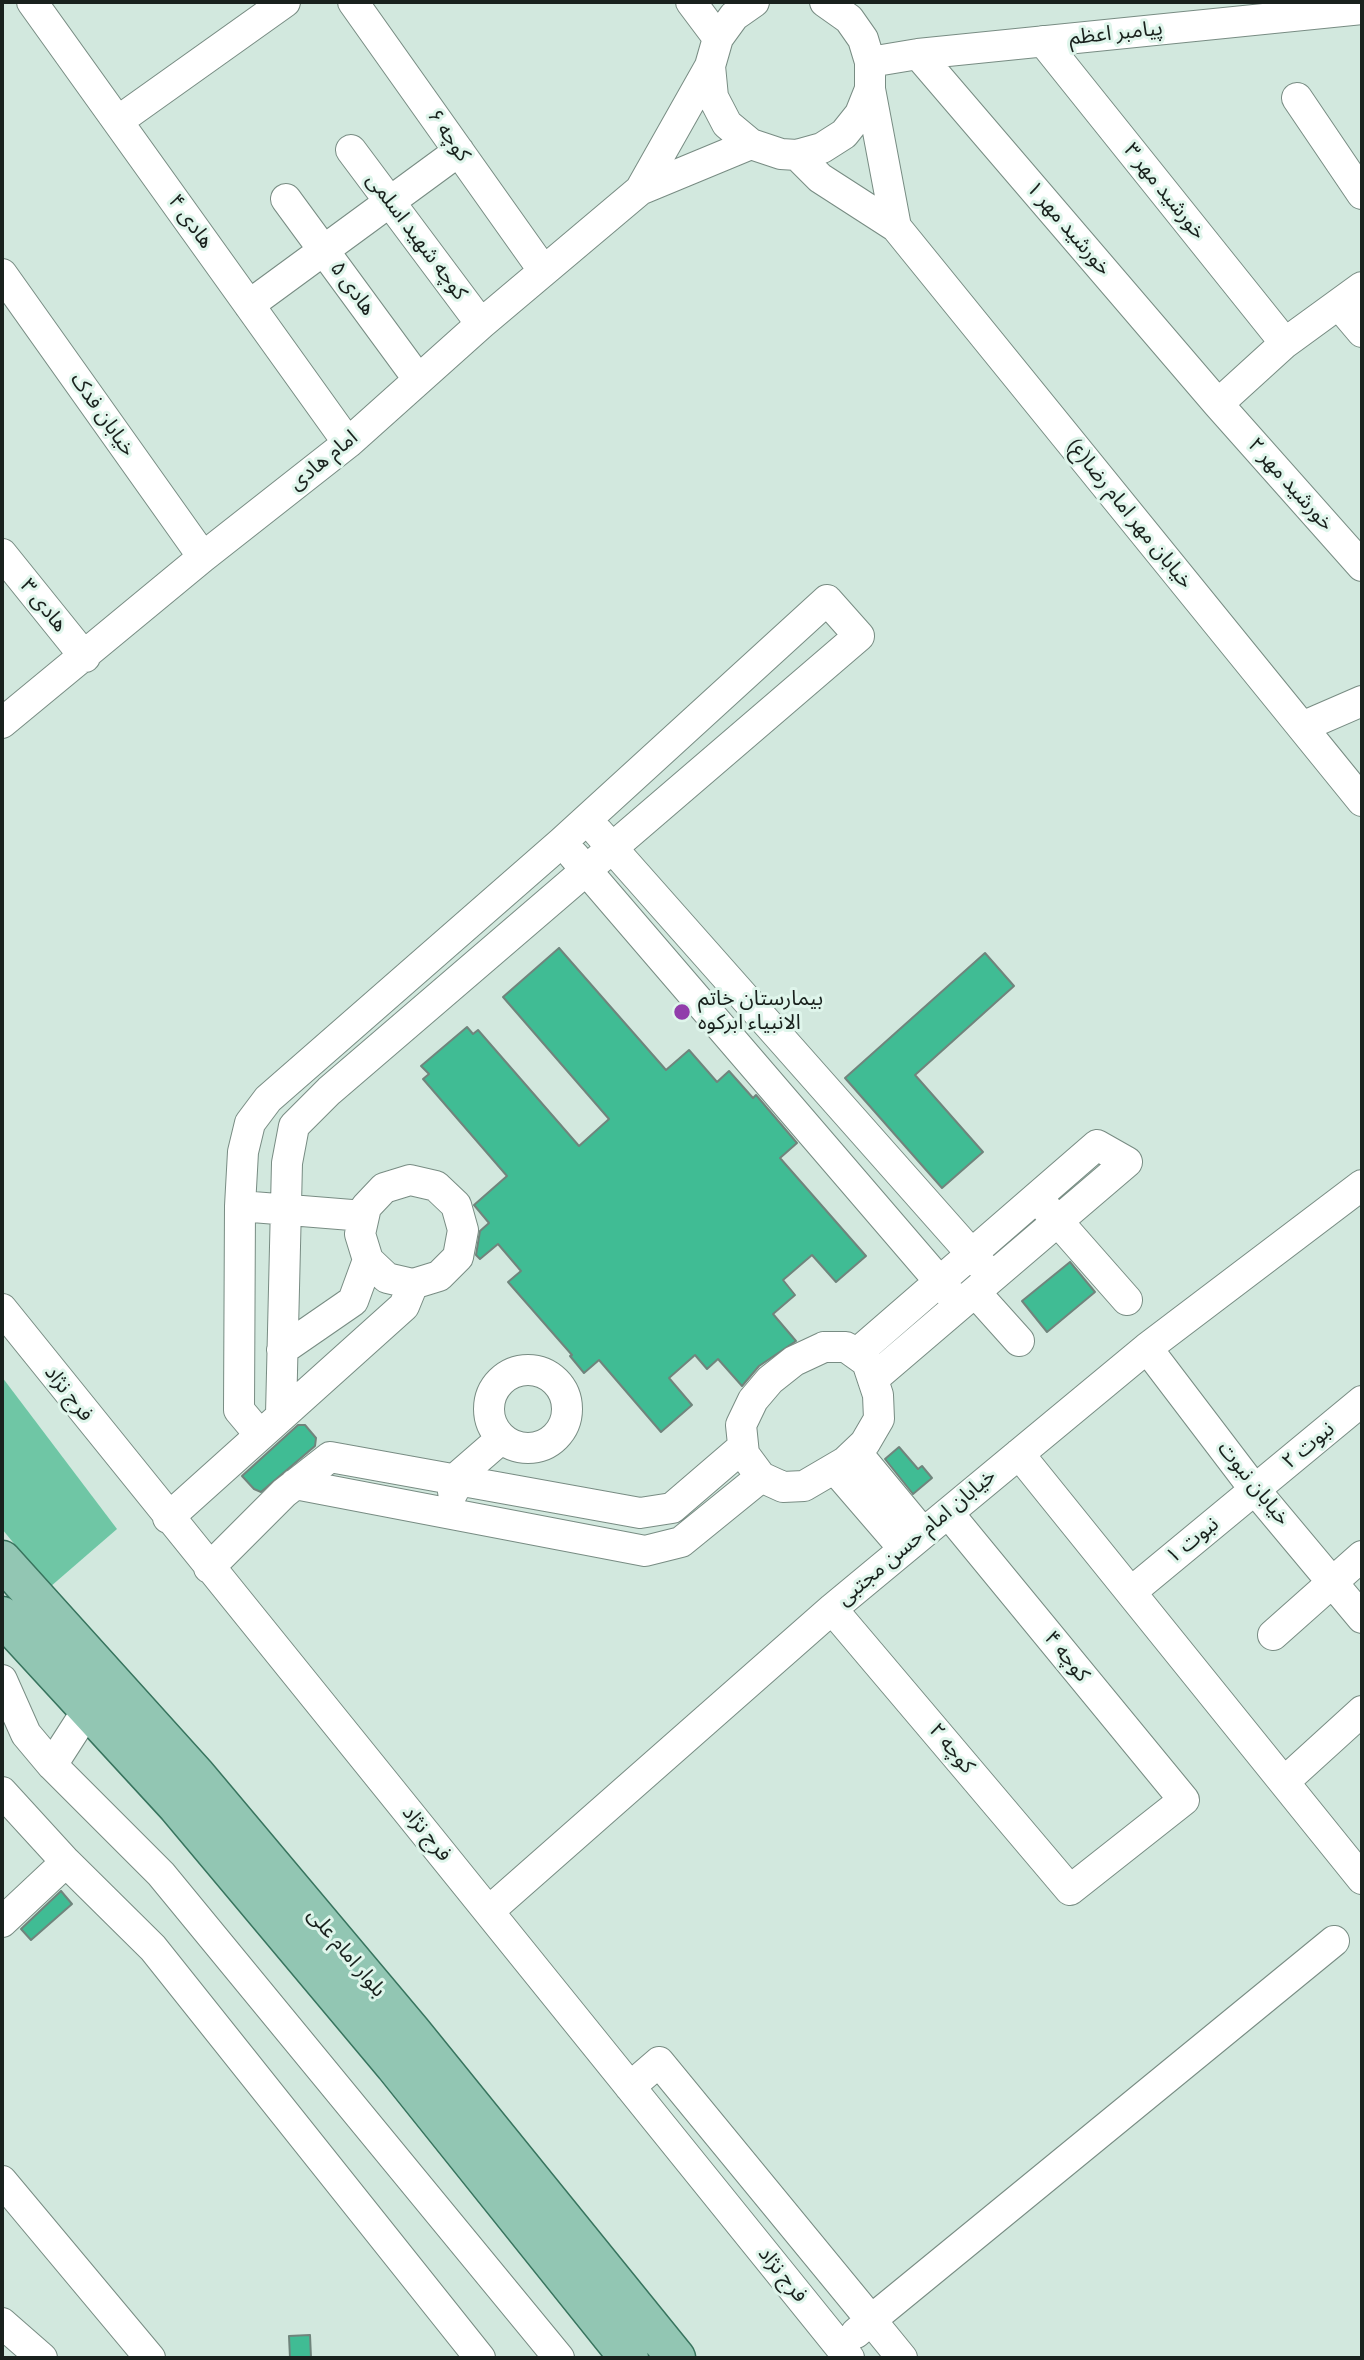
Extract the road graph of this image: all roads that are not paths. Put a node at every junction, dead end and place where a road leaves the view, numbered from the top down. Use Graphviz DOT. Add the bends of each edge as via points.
graph roads {
  1 [pos="32,2"];
  2 [pos="285,2"];
  3 [pos="353,2"];
  4 [pos="691,2"];
  5 [pos="754,2"];
  6 [pos="825,2"];
  7 [pos="1362,9"];
  8 [pos="1043,41"];
  9 [pos="714,52"];
  10 [pos="918,54"];
  11 [pos="870,76"];
  12 [pos="1297,98"];
  13 [pos="118,121"];
  14 [pos="751,144"];
  15 [pos="351,149"];
  16 [pos="459,151"];
  17 [pos="797,155"];
  18 [pos="640,190"];
  19 [pos="1362,194"];
  20 [pos="286,199"];
  21 [pos="390,201"];
  22 [pos="896,227"];
  23 [pos="323,249"];
  24 [pos="543,271"];
  25 [pos="2,274"];
  26 [pos="1351,296"];
  27 [pos="249,305"];
  28 [pos="481,324"];
  29 [pos="1362,332"];
  30 [pos="1285,343"];
  31 [pos="418,379"];
  32 [pos="1218,404"];
  33 [pos="348,443"];
  34 [pos="2,554"];
  35 [pos="203,557"];
  36 [pos="1362,566"];
  37 [pos="85,657"];
  38 [pos="1362,701"];
  39 [pos="2,723"];
  40 [pos="1302,727"];
  41 [pos="1358,784"];
  42 [pos="587,819"];
  43 [pos="562,842"];
  44 [pos="612,847"];
  45 [pos="586,870"];
  46 [pos="1362,1185"];
  47 [pos="1037,1197"];
  48 [pos="240,1206"];
  49 [pos="285,1209"];
  50 [pos="364,1216"];
  51 [pos="1058,1221"];
  52 [pos="972,1254"];
  53 [pos="368,1259"];
  54 [pos="940,1281"];
  55 [pos="413,1284"];
  56 [pos="976,1291"];
  57 [pos="1127,1300"];
  58 [pos="2,1310"];
  59 [pos="1019,1341"];
  60 [pos="1147,1348"];
  61 [pos="282,1350"];
  62 [pos="856,1354"];
  63 [pos="873,1379"];
  64 [pos="1362,1401"];
  65 [pos="281,1414"];
  66 [pos="260,1435"];
  67 [pos="502,1438"];
  68 [pos="743,1447"];
  69 [pos="1019,1454"];
  70 [pos="846,1460"];
  71 [pos="761,1477"];
  72 [pos="456,1478"];
  73 [pos="295,1484"];
  74 [pos="1255,1490"];
  75 [pos="566,1497"];
  76 [pos="448,1513"];
  77 [pos="949,1514"];
  78 [pos="168,1518"];
  79 [pos="556,1534"];
  80 [pos="914,1541"];
  81 [pos="1362,1556"];
  82 [pos="2,1560"];
  83 [pos="209,1568"];
  84 [pos="1331,1580"];
  85 [pos="1131,1592"];
  86 [pos="832,1609"];
  87 [pos="2,1616"];
  88 [pos="1362,1618"];
  89 [pos="41,1631"];
  90 [pos="1273,1635"];
  91 [pos="2,1680"];
  92 [pos="88,1709"];
  93 [pos="1362,1711"];
  94 [pos="52,1765"];
  95 [pos="1284,1782"];
  96 [pos="2,1792"];
  97 [pos="66,1862"];
  98 [pos="1362,1879"];
  99 [pos="1070,1890"];
  100 [pos="489,1911"];
  101 [pos="2,1922"];
  102 [pos="1334,1941"];
  103 [pos="630,2087"];
  104 [pos="2,2181"];
  105 [pos="770,2198"];
  106 [pos="740,2223"];
  107 [pos="871,2320"];
  108 [pos="2,2323"];
  109 [pos="845,2353"];
  110 [pos="42,2358"];
  111 [pos="150,2358"];
  112 [pos="480,2358"];
  113 [pos="559,2358"];
  114 [pos="629,2358"];
  115 [pos="676,2358"];
  116 [pos="902,2358"];
  1 -- 13 [label="street, هادی ۴"];
  2 -- 13 [label="street"];
  3 -- 16 [label="street, کوچه ۶"];
  4 -- 9 [label="street"];
  5 -- 9 [label="street" via="734,16"];
  6 -- 11 [label="street" via="849,19 863,39"];
  7 -- 8 [label="street, پیامبر اعظم"];
  8 -- 10 [label="street, پیامبر اعظم"];
  8 -- 30 [label="street, خورشید مهر ۳"];
  9 -- 14 [label="street" via="713,97 727,124"];
  9 -- 18 [label="street"];
  10 -- 11 [label="street, پیامبر اعظم"];
  10 -- 32 [label="street, خورشید مهر ۱"];
  11 -- 17 [label="street" via="860,114 844,134 822,148"];
  11 -- 22 [label="street"];
  12 -- 19 [label="street"];
  13 -- 27 [label="street, هادی ۴"];
  14 -- 17 [label="street"];
  14 -- 18 [label="street"];
  15 -- 21 [label="street, کوچه شهید اسلمی"];
  16 -- 21 [label="street"];
  16 -- 24 [label="street, کوچه ۶"];
  17 -- 22 [label="street" via="821,178"];
  18 -- 24 [label="street, امام هادی"];
  20 -- 23 [label="street, هادی ۵"];
  21 -- 23 [label="street"];
  21 -- 28 [label="street, کوچه شهید اسلمی"];
  22 -- 40 [label="street, خیابان مهر امام رضا(ع)"];
  23 -- 27 [label="street"];
  23 -- 31 [label="street, هادی ۵"];
  24 -- 28 [label="street, امام هادی"];
  25 -- 35 [label="street, خیابان فدک"];
  26 -- 29 [label="street"];
  26 -- 30 [label="street"];
  27 -- 33 [label="street, هادی ۴"];
  28 -- 31 [label="street, امام هادی"];
  30 -- 32 [label="street"];
  31 -- 33 [label="street, امام هادی"];
  32 -- 36 [label="street, خورشید مهر ۲"];
  33 -- 35 [label="street, امام هادی"];
  34 -- 37 [label="street, هادی ۳"];
  35 -- 37 [label="street, امام هادی"];
  37 -- 39 [label="street, امام هادی"];
  38 -- 40 [label="street"];
  40 -- 41 [label="street, خیابان مهر امام رضا(ع)"];
  42 -- 43 [label="street"];
  42 -- 44 [label="street"];
  42 -- 44 [label="street" via="827,600 859,636"];
  43 -- 45 [label="street"];
  43 -- 48 [label="street" via="268,1099 250,1123"];
  44 -- 45 [label="street"];
  44 -- 52 [label="street"];
  45 -- 49 [label="street" via="294,1126"];
  45 -- 54 [label="street"];
  46 -- 60 [label="street, خیابان امام حسن مجتبی"];
  47 -- 51 [label="street"];
  47 -- 51 [label="street" via="1097,1145 1126,1161"];
  47 -- 52 [label="street"];
  48 -- 49 [label="street"];
  48 -- 66 [label="street" via="239,1410"];
  49 -- 50 [label="street"];
  49 -- 61 [label="street"];
  50 -- 53 [label="street" via="360,1234"];
  50 -- 55 [label="street" via="366,1207 384,1188 410,1180 436,1186 456,1205 463,1230 457,1256 439,1276"];
  51 -- 56 [label="street"];
  51 -- 57 [label="street"];
  52 -- 54 [label="street"];
  52 -- 56 [label="street"];
  53 -- 55 [label="street" via="387,1278"];
  53 -- 61 [label="street" via="354,1301"];
  54 -- 56 [label="street"];
  54 -- 62 [label="street"];
  55 -- 65 [label="street" via="404,1306"];
  56 -- 59 [label="street"];
  56 -- 63 [label="street"];
  58 -- 78 [label="street, فرج نژاد"];
  60 -- 69 [label="street, خیابان امام حسن مجتبی"];
  60 -- 74 [label="street, خیابان نبوت"];
  61 -- 65 [label="street"];
  62 -- 63 [label="street" via="867,1362"];
  62 -- 68 [label="street" via="846,1347 824,1347 794,1361 770,1380 741,1425"];
  63 -- 70 [label="street" via="879,1419"];
  64 -- 74 [label="street, نبوت ۲"];
  65 -- 66 [label="street"];
  66 -- 78 [label="street"];
  67 -- 72 [label="street"];
  68 -- 71 [label="street"];
  68 -- 75 [label="street" via="672,1508 640,1513"];
  69 -- 77 [label="street, خیابان امام حسن مجتبی"];
  69 -- 85 [label="street"];
  70 -- 71 [label="street" via="804,1486 783,1487"];
  70 -- 80 [label="street"];
  71 -- 79 [label="street" via="681,1542 645,1551"];
  72 -- 73 [label="street" via="330,1457"];
  72 -- 75 [label="street"];
  72 -- 76 [label="street"];
  73 -- 76 [label="street"];
  73 -- 83 [label="street"];
  74 -- 84 [label="street, خیابان نبوت"];
  74 -- 85 [label="street, نبوت ۱"];
  75 -- 79 [label="street"];
  76 -- 79 [label="street"];
  77 -- 80 [label="street, خیابان امام حسن مجتبی"];
  77 -- 99 [label="street, کوچه ۴" via="1184,1800"];
  78 -- 83 [label="street, فرج نژاد"];
  80 -- 86 [label="street, خیابان امام حسن مجتبی"];
  81 -- 84 [label="street"];
  82 -- 89 [label="main road, بلوار امام علی"];
  83 -- 100 [label="street, فرج نژاد"];
  84 -- 88 [label="street, خیابان نبوت"];
  84 -- 90 [label="street"];
  85 -- 95 [label="street"];
  86 -- 99 [label="street, کوچه ۲"];
  86 -- 100 [label="street, خیابان امام حسن مجتبی"];
  87 -- 89 [label="main road, بلوار امام علی"];
  89 -- 92 [label="main road, بلوار امام علی"];
  89 -- 115 [label="main road, بلوار امام علی" via="196,1775"];
  91 -- 94 [label="street" via="26,1734"];
  92 -- 94 [label="street"];
  92 -- 114 [label="main road, بلوار امام علی" via="177,1806 386,2056"];
  93 -- 95 [label="street"];
  94 -- 113 [label="street" via="162,1874"];
  95 -- 98 [label="street"];
  96 -- 97 [label="street"];
  97 -- 101 [label="street"];
  97 -- 112 [label="street" via="153,1948"];
  100 -- 103 [label="street, فرج نژاد"];
  102 -- 107 [label="street"];
  103 -- 105 [label="street" via="659,2062"];
  103 -- 106 [label="street, فرج نژاد"];
  104 -- 111 [label="street"];
  105 -- 106 [label="street"];
  105 -- 107 [label="street"];
  106 -- 109 [label="street, فرج نژاد"];
  107 -- 109 [label="street"];
  107 -- 116 [label="street"];
  108 -- 110 [label="street"];
}
